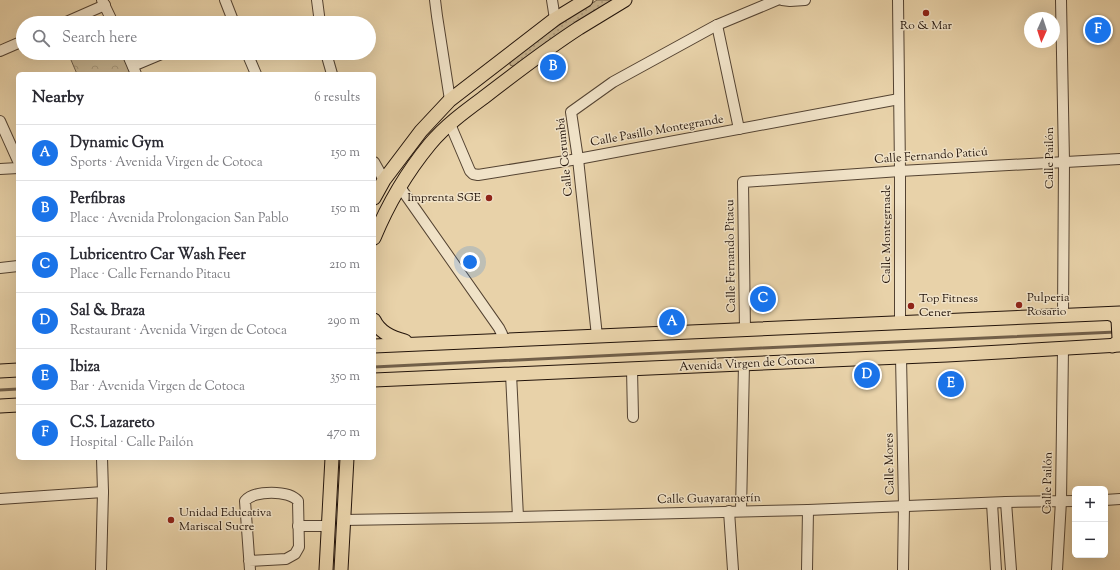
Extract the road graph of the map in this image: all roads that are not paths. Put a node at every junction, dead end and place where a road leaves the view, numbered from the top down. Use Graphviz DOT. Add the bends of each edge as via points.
graph roads {
  1 [pos="225,0"];
  2 [pos="317,0"];
  3 [pos="435,0"];
  4 [pos="552,0"];
  5 [pos="586,0"];
  6 [pos="625,0"];
  7 [pos="777,0"];
  8 [pos="782,0"];
  9 [pos="805,0"];
  10 [pos="898,0"];
  11 [pos="1061,0"];
  12 [pos="103,3"];
  13 [pos="78,16"];
  14 [pos="110,16"];
  15 [pos="231,16"];
  16 [pos="319,16"];
  17 [pos="555,19"];
  18 [pos="718,25"];
  19 [pos="16,44"];
  20 [pos="0,51"];
  21 [pos="505,58"];
  22 [pos="130,60"];
  23 [pos="152,60"];
  24 [pos="250,60"];
  25 [pos="328,60"];
  26 [pos="492,68"];
  27 [pos="135,70"];
  28 [pos="255,72"];
  29 [pos="331,72"];
  30 [pos="515,72"];
  31 [pos="502,82"];
  32 [pos="899,99"];
  33 [pos="450,100"];
  34 [pos="0,120"];
  35 [pos="450,124"];
  36 [pos="739,129"];
  37 [pos="16,156"];
  38 [pos="578,159"];
  39 [pos="1120,159"];
  40 [pos="1064,161"];
  41 [pos="376,166"];
  42 [pos="16,168"];
  43 [pos="0,170"];
  44 [pos="900,171"];
  45 [pos="384,180"];
  46 [pos="743,182"];
  47 [pos="400,187"];
  48 [pos="376,194"];
  49 [pos="376,233"];
  50 [pos="16,266"];
  51 [pos="0,268"];
  52 [pos="1064,316"];
  53 [pos="1116,316"];
  54 [pos="376,323"];
  55 [pos="900,323"];
  56 [pos="745,330"];
  57 [pos="597,336"];
  58 [pos="502,340"];
  59 [pos="1117,343"];
  60 [pos="421,344"];
  61 [pos="376,346"];
  62 [pos="1063,348"];
  63 [pos="901,357"];
  64 [pos="744,364"];
  65 [pos="632,369"];
  66 [pos="16,370"];
  67 [pos="0,371"];
  68 [pos="511,374"];
  69 [pos="376,380"];
  70 [pos="16,405"];
  71 [pos="0,406"];
  72 [pos="633,417"];
  73 [pos="102,460"];
  74 [pos="332,460"];
  75 [pos="338,460"];
  76 [pos="347,460"];
  77 [pos="103,492"];
  78 [pos="0,499"];
  79 [pos="1120,499"];
  80 [pos="1108,500"];
  81 [pos="1061,501"];
  82 [pos="1072,501"];
  83 [pos="1006,502"];
  84 [pos="992,503"];
  85 [pos="904,506"];
  86 [pos="808,510"];
  87 [pos="729,511"];
  88 [pos="741,511"];
  89 [pos="518,517"];
  90 [pos="343,520"];
  91 [pos="298,526"];
  92 [pos="328,526"];
  93 [pos="249,565"];
  94 [pos="101,570"];
  95 [pos="326,570"];
  96 [pos="341,570"];
  97 [pos="733,570"];
  98 [pos="807,570"];
  99 [pos="904,570"];
  100 [pos="996,570"];
  101 [pos="1011,570"];
  102 [pos="1057,570"];
  1 -- 15 [label="street"];
  2 -- 16 [label="street"];
  3 -- 33 [label="street"];
  4 -- 17 [label="street"];
  5 -- 17 [label="main road"];
  6 -- 30 [label="main road"];
  7 -- 18 [label="street, Calle Corumbá"];
  8 -- 9 [label="street"];
  10 -- 32 [label="street, Calle Montegrnade"];
  11 -- 40 [label="street, Calle Pailón"];
  12 -- 13 [label="street"];
  12 -- 14 [label="street"];
  17 -- 21 [label="main road"];
  18 -- 36 [label="street"];
  18 -- 38 [label="street, Calle Corumbá" via="612,82 571,112"];
  19 -- 20 [label="street"];
  21 -- 26 [label="main road"];
  21 -- 30 [label="main road" via="507,67"];
  22 -- 27 [label="street"];
  23 -- 27 [label="street"];
  24 -- 28 [label="street"];
  25 -- 29 [label="street"];
  26 -- 31 [label="main road" via="500,73"];
  26 -- 33 [label="main road"];
  30 -- 31 [label="main road"];
  31 -- 35 [label="main road"];
  32 -- 36 [label="street, Calle Pasillo Montegrande"];
  32 -- 44 [label="street, Calle Montegrnade"];
  33 -- 45 [label="main road" via="421,131"];
  34 -- 37 [label="street"];
  35 -- 38 [label="street, Calle Pasillo Montegrande" via="472,174"];
  35 -- 47 [label="main road" via="416,161"];
  36 -- 38 [label="street, Calle Pasillo Montegrande"];
  38 -- 57 [label="street, Calle Corumbá"];
  39 -- 40 [label="street, Calle Fernando Paticú"];
  40 -- 44 [label="street, Calle Fernando Paticú"];
  40 -- 52 [label="street, Calle Pailón"];
  41 -- 45 [label="street"];
  42 -- 43 [label="street"];
  44 -- 46 [label="street, Calle Fernando Paticú"];
  44 -- 55 [label="street, Calle Montegrnade"];
  45 -- 48 [label="main road"];
  46 -- 56 [label="street, Calle Fernando Pitacu"];
  47 -- 49 [label="main road"];
  47 -- 58 [label="street" via="499,328"];
  50 -- 51 [label="street"];
  52 -- 53 [label="main road"];
  52 -- 55 [label="main road"];
  53 -- 59 [label="main road"];
  54 -- 60 [label="main road" via="383,332 394,338"];
  55 -- 56 [label="main road"];
  56 -- 57 [label="main road"];
  57 -- 58 [label="main road"];
  58 -- 60 [label="main road"];
  59 -- 62 [label="main road, Avenida Virgen de Cotoca"];
  60 -- 61 [label="main road"];
  62 -- 63 [label="main road, Avenida Virgen de Cotoca"];
  62 -- 81 [label="street, Calle Pailón"];
  63 -- 64 [label="main road, Avenida Virgen de Cotoca"];
  63 -- 85 [label="street, Calle Mores"];
  64 -- 65 [label="main road, Avenida Virgen de Cotoca"];
  64 -- 88 [label="street"];
  65 -- 68 [label="main road, Avenida Virgen de Cotoca"];
  65 -- 72 [label="street"];
  66 -- 67 [label="main road"];
  68 -- 69 [label="main road, Avenida Virgen de Cotoca"];
  68 -- 89 [label="street"];
  70 -- 71 [label="main road"];
  73 -- 77 [label="street"];
  74 -- 92 [label="main road"];
  75 -- 90 [label="main road" via="336,515 338,519"];
  76 -- 90 [label="main road"];
  77 -- 78 [label="street"];
  77 -- 94 [label="street"];
  79 -- 80 [label="street"];
  81 -- 82 [label="street, Calle Guayaramerín"];
  81 -- 83 [label="street, Calle Guayaramerín"];
  81 -- 102 [label="street, Calle Pailón"];
  83 -- 84 [label="street, Calle Guayaramerín"];
  83 -- 101 [label="street"];
  84 -- 85 [label="street, Calle Guayaramerín"];
  84 -- 100 [label="street"];
  85 -- 86 [label="street, Calle Guayaramerín"];
  85 -- 99 [label="street, Calle Mores"];
  86 -- 88 [label="street, Calle Guayaramerín"];
  86 -- 98 [label="street"];
  87 -- 88 [label="street, Calle Guayaramerín"];
  87 -- 89 [label="street, Calle Guayaramerín"];
  87 -- 97 [label="street"];
  89 -- 90 [label="street, Calle Guayaramerín"];
  90 -- 96 [label="main road"];
  91 -- 92 [label="street"];
  91 -- 93 [label="street" via="299,548 295,554 286,559"];
  91 -- 93 [label="street" via="298,501 295,498 269,492 249,497 245,501"];
  92 -- 95 [label="main road"];
}
